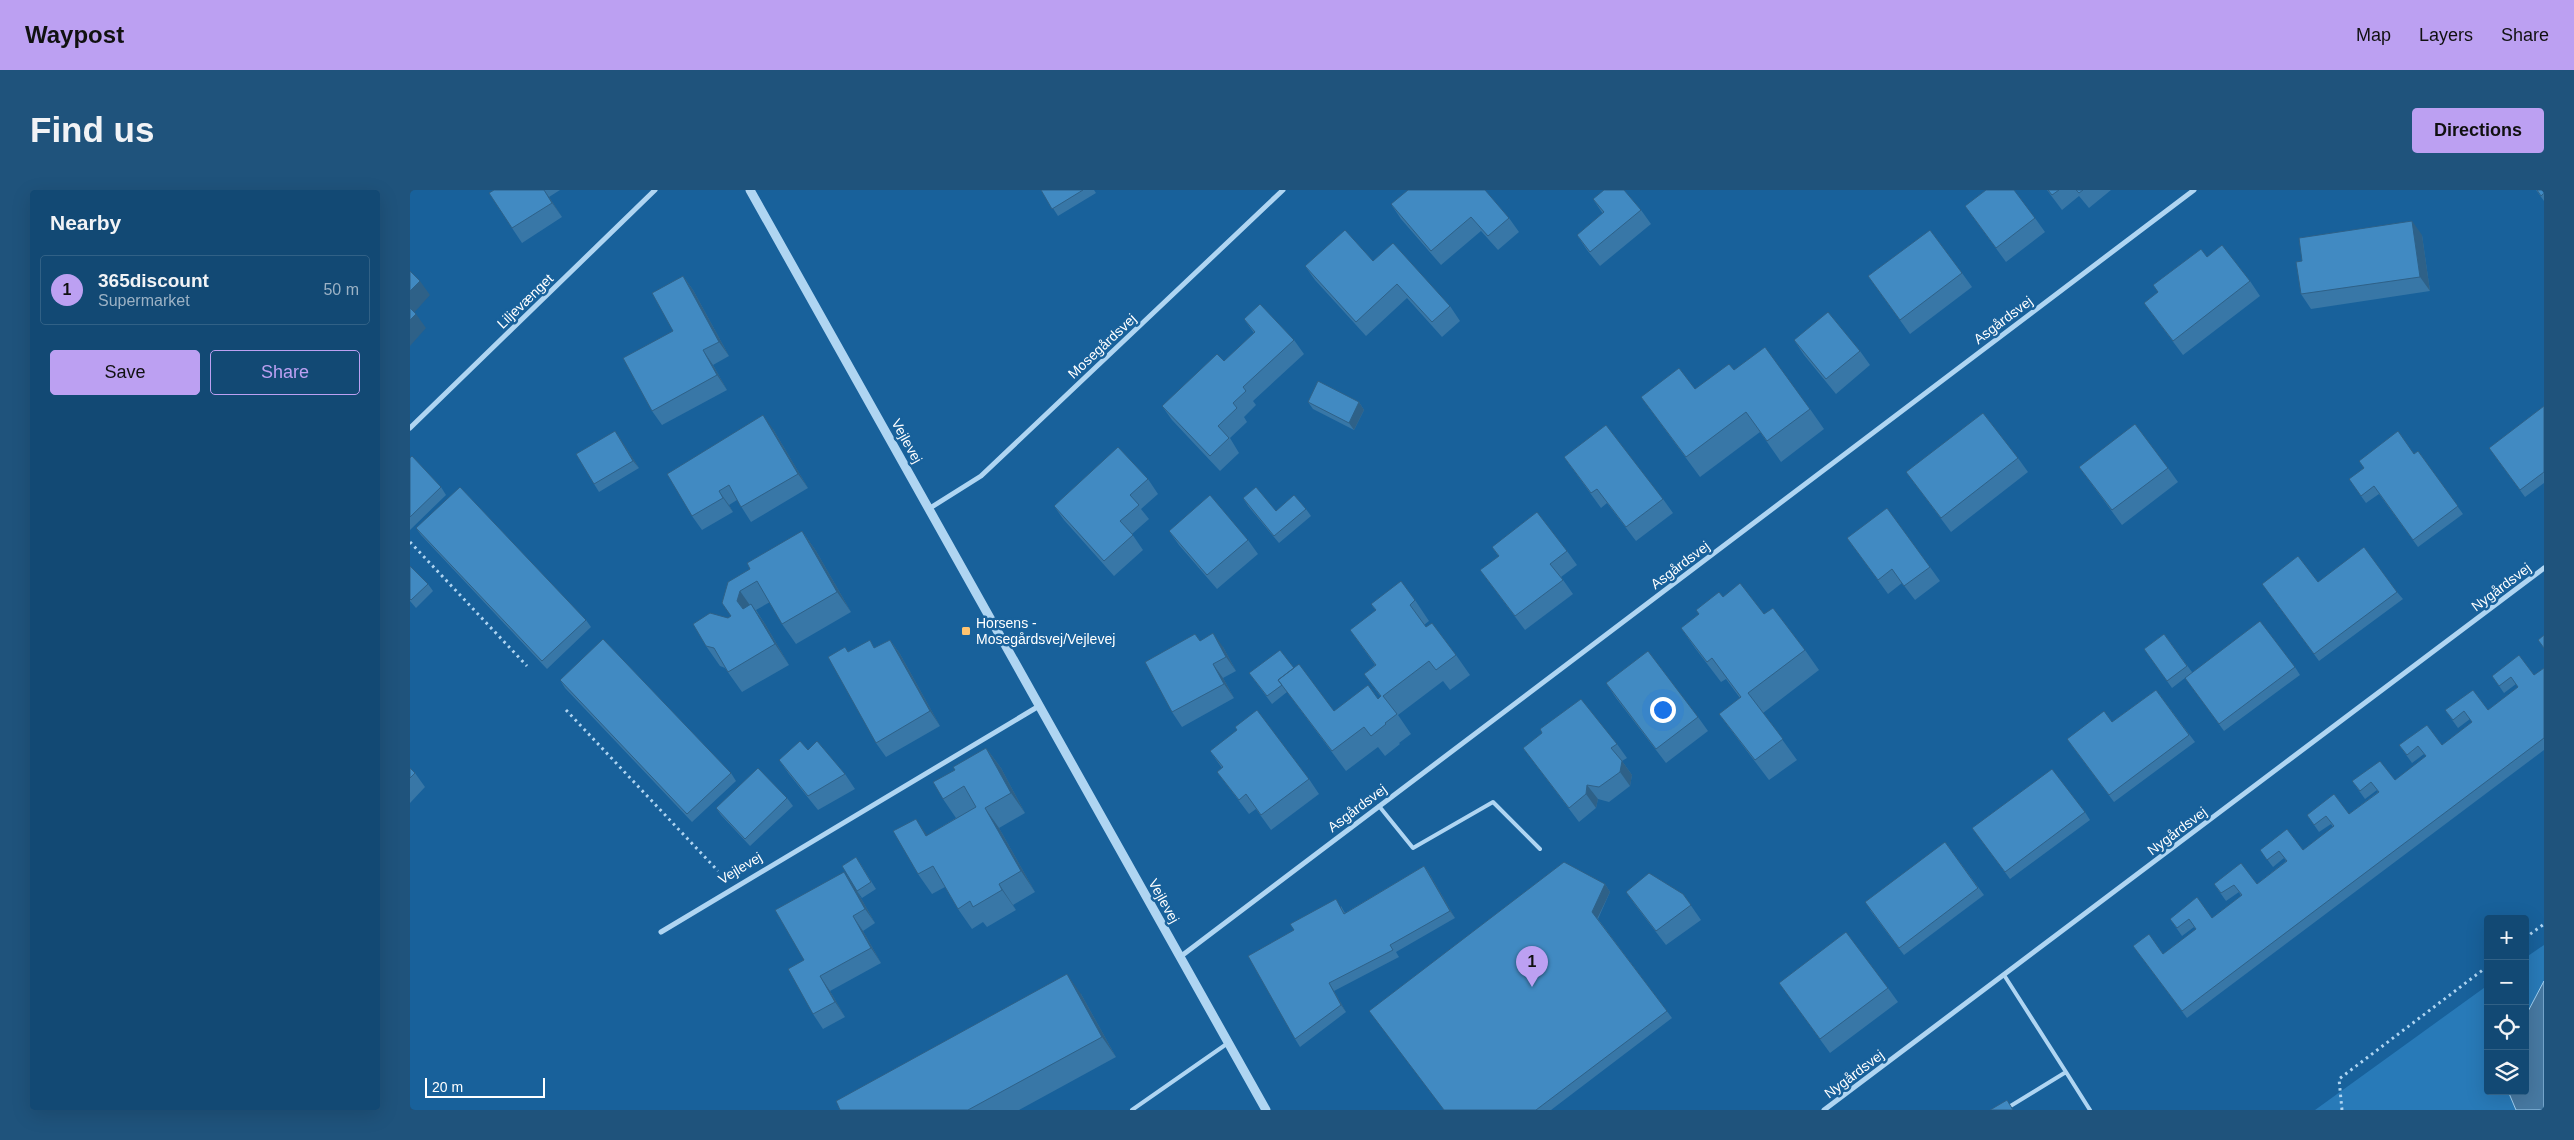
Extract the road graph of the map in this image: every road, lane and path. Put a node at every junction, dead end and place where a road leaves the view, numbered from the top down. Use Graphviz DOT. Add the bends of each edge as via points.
graph roads {
  1 [pos="655,190"];
  2 [pos="750,190"];
  3 [pos="1283,190"];
  4 [pos="2194,190"];
  5 [pos="410,428"];
  6 [pos="930,508"];
  7 [pos="410,542"];
  8 [pos="2544,568"];
  9 [pos="527,666"];
  10 [pos="1040,705"];
  11 [pos="566,710"];
  12 [pos="1379,806"];
  13 [pos="1540,849"];
  14 [pos="734,888"];
  15 [pos="2544,924"];
  16 [pos="661,932"];
  17 [pos="2529,935"];
  18 [pos="1180,957"];
  19 [pos="2484,969"];
  20 [pos="2004,975"];
  21 [pos="1228,1043"];
  22 [pos="2066,1072"];
  23 [pos="1132,1110"];
  24 [pos="1266,1110"];
  25 [pos="1824,1110"];
  26 [pos="2004,1110"];
  27 [pos="2090,1110"];
  28 [pos="2342,1110"];
  1 -- 5 [label="street, Liljevænget"];
  2 -- 6 [label="street, Vejlevej"];
  3 -- 6 [label="street, Mosegårdsvej" via="981,476"];
  4 -- 12 [label="street, Asgårdsvej"];
  6 -- 10 [label="street, Vejlevej"];
  7 -- 9 [label="path"];
  8 -- 20 [label="street, Nygårdsvej"];
  10 -- 14 [label="street, Vejlevej"];
  10 -- 18 [label="street, Vejlevej"];
  11 -- 14 [label="path"];
  12 -- 13 [label="lane" via="1413,848 1493,802"];
  12 -- 18 [label="street, Asgårdsvej"];
  14 -- 16 [label="street, Vejlevej"];
  15 -- 17 [label="path"];
  18 -- 21 [label="street, Vejlevej"];
  19 -- 28 [label="path" via="2338,1079"];
  20 -- 22 [label="lane"];
  20 -- 25 [label="street, Nygårdsvej"];
  21 -- 23 [label="lane"];
  21 -- 24 [label="street, Vejlevej"];
  22 -- 26 [label="lane"];
  22 -- 27 [label="lane"];
}
